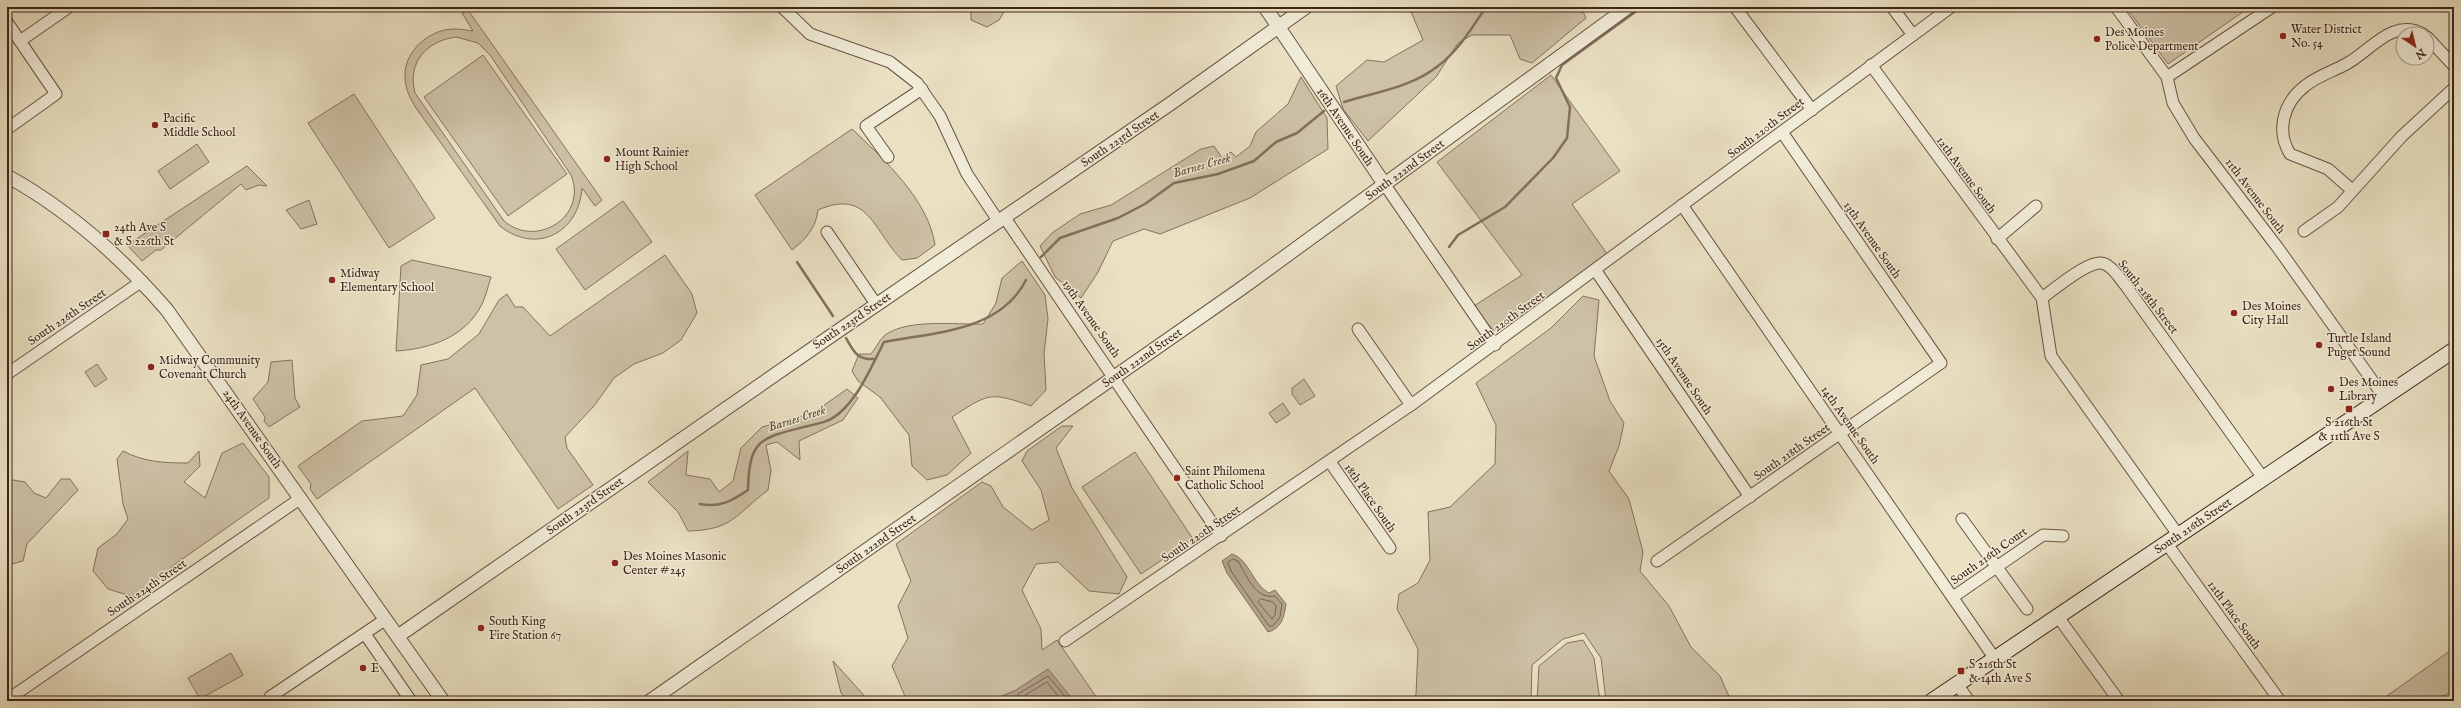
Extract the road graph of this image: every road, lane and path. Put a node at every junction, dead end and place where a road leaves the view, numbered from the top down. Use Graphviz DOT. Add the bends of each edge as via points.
graph roads {
  1 [pos="69,7"];
  2 [pos="782,7"];
  3 [pos="1265,7"];
  4 [pos="1306,7"];
  5 [pos="1628,7"];
  6 [pos="1735,7"];
  7 [pos="1892,7"];
  8 [pos="1951,7"];
  9 [pos="2116,7"];
  10 [pos="2272,7"];
  11 [pos="7,22"];
  12 [pos="1278,28"];
  13 [pos="2395,31"];
  14 [pos="1913,35"];
  15 [pos="20,41"];
  16 [pos="2435,46"];
  17 [pos="1871,65"];
  18 [pos="2454,66"];
  19 [pos="2167,76"];
  20 [pos="2454,88"];
  21 [pos="922,89"];
  22 [pos="1812,110"];
  23 [pos="7,129"];
  24 [pos="1782,132"];
  25 [pos="888,158"];
  26 [pos="7,176"];
  27 [pos="1385,185"];
  28 [pos="2352,190"];
  29 [pos="1682,205"];
  30 [pos="2036,206"];
  31 [pos="1002,220"];
  32 [pos="2304,231"];
  33 [pos="827,232"];
  34 [pos="1997,239"];
  35 [pos="1596,271"];
  36 [pos="142,281"];
  37 [pos="2042,298"];
  38 [pos="876,304"];
  39 [pos="1358,329"];
  40 [pos="1495,345"];
  41 [pos="2454,350"];
  42 [pos="1941,363"];
  43 [pos="7,374"];
  44 [pos="1115,377"];
  45 [pos="2384,396"];
  46 [pos="1411,405"];
  47 [pos="1841,434"];
  48 [pos="1330,462"];
  49 [pos="2263,478"];
  50 [pos="1750,497"];
  51 [pos="301,498"];
  52 [pos="1962,518"];
  53 [pos="1221,536"];
  54 [pos="2063,536"];
  55 [pos="2173,540"];
  56 [pos="1390,548"];
  57 [pos="1657,562"];
  58 [pos="1997,566"];
  59 [pos="1953,597"];
  60 [pos="2027,609"];
  61 [pos="2058,617"];
  62 [pos="386,619"];
  63 [pos="365,634"];
  64 [pos="398,636"];
  65 [pos="1065,641"];
  66 [pos="1995,659"];
  67 [pos="1957,684"];
  68 [pos="7,700"];
  69 [pos="273,701"];
  70 [pos="411,701"];
  71 [pos="443,701"];
  72 [pos="650,701"];
  73 [pos="1932,701"];
  74 [pos="1969,701"];
  75 [pos="2119,701"];
  76 [pos="2280,701"];
  1 -- 15 [label="street"];
  2 -- 21 [label="street, 19th Avenue South" via="810,34 890,62"];
  3 -- 12 [label="street, 16th Avenue South"];
  4 -- 12 [label="street, South 223rd Street"];
  5 -- 27 [label="street, South 222nd Street"];
  6 -- 22 [label="street"];
  7 -- 14 [label="street"];
  8 -- 14 [label="street, South 220th Street"];
  9 -- 19 [label="street, 11th Avenue South"];
  10 -- 19 [label="street"];
  11 -- 15 [label="street"];
  12 -- 27 [label="street, 16th Avenue South"];
  12 -- 31 [label="street, South 223rd Street"];
  13 -- 28 [label="street" via="2349,62 2305,86 2285,112 2282,132 2290,154 2328,169"];
  14 -- 17 [label="street, South 220th Street"];
  15 -- 23 [label="street" via="56,94"];
  16 -- 18 [label="street"];
  17 -- 22 [label="street, South 220th Street"];
  17 -- 34 [label="street, 12th Avenue South"];
  19 -- 45 [label="street, 11th Avenue South" via="2173,103 2194,138 2278,248"];
  20 -- 28 [label="street" via="2402,136"];
  21 -- 25 [label="street" via="866,126"];
  21 -- 31 [label="street, 19th Avenue South" via="940,116 966,174"];
  22 -- 24 [label="street, South 220th Street"];
  24 -- 29 [label="street, South 220th Street"];
  24 -- 42 [label="street, 13th Avenue South"];
  26 -- 36 [label="street, 24th Avenue South" via="73,219"];
  27 -- 40 [label="street, 16th Avenue South"];
  27 -- 44 [label="street, South 222nd Street"];
  28 -- 32 [label="street" via="2338,207"];
  29 -- 35 [label="street, South 220th Street"];
  29 -- 47 [label="street, 14th Avenue South"];
  30 -- 34 [label="street"];
  31 -- 38 [label="street, South 223rd Street"];
  31 -- 44 [label="street, 19th Avenue South"];
  33 -- 38 [label="street"];
  34 -- 37 [label="street, 12th Avenue South"];
  35 -- 40 [label="street, South 220th Street"];
  35 -- 50 [label="street, 15th Avenue South"];
  36 -- 43 [label="street, South 226th Street"];
  36 -- 51 [label="street, 24th Avenue South" via="187,336"];
  37 -- 49 [label="street, South 218th Street" via="2090,264 2104,263 2111,268"];
  37 -- 55 [label="street" via="2051,356"];
  38 -- 64 [label="street, South 223rd Street"];
  39 -- 46 [label="street"];
  40 -- 46 [label="street, South 220th Street"];
  41 -- 45 [label="main road, South 216th Street"];
  42 -- 47 [label="street, South 218th Street"];
  44 -- 53 [label="street, 19th Avenue South"];
  44 -- 72 [label="street, South 222nd Street"];
  45 -- 49 [label="main road, South 216th Street"];
  46 -- 48 [label="street, South 220th Street"];
  47 -- 50 [label="street, South 218th Street"];
  47 -- 59 [label="street, 14th Avenue South"];
  48 -- 53 [label="street, South 220th Street"];
  48 -- 56 [label="street, 18th Place South"];
  49 -- 55 [label="main road, South 216th Street"];
  50 -- 57 [label="street, South 218th Street"];
  51 -- 62 [label="street, 24th Avenue South"];
  51 -- 68 [label="street, South 224th Street"];
  52 -- 58 [label="street"];
  53 -- 65 [label="street, South 220th Street"];
  54 -- 58 [label="street, South 216th Court" via="2043,535"];
  55 -- 61 [label="main road, South 216th Street"];
  55 -- 76 [label="street, 12th Place South"];
  58 -- 59 [label="street, South 216th Court"];
  58 -- 60 [label="street"];
  59 -- 66 [label="street, 14th Avenue South"];
  61 -- 66 [label="main road, South 216th Street"];
  61 -- 75 [label="street"];
  62 -- 63 [label="street"];
  62 -- 64 [label="street, 24th Avenue South"];
  63 -- 69 [label="street" via="358,636 270,697"];
  63 -- 70 [label="street"];
  64 -- 71 [label="street, 24th Avenue South"];
  66 -- 67 [label="main road, South 216th Street"];
  67 -- 73 [label="main road, South 216th Street"];
  67 -- 74 [label="street"];
}
